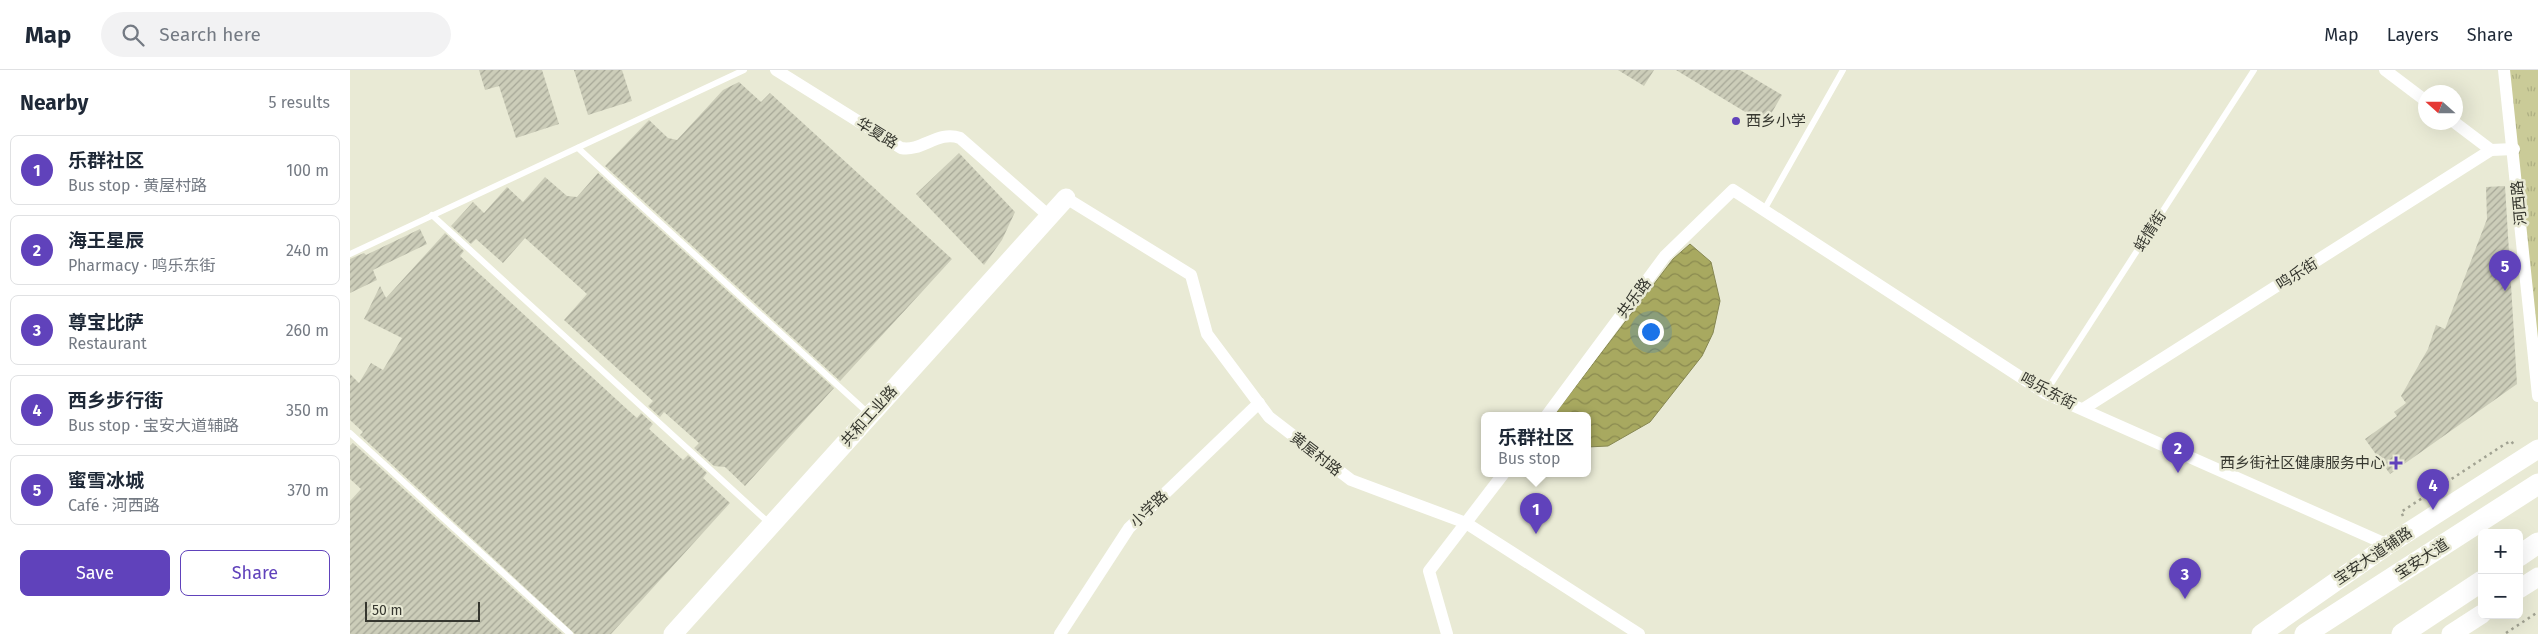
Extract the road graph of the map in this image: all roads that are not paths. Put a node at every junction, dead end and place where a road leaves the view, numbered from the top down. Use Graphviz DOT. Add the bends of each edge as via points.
graph roads {
  1 [pos="744,70"];
  2 [pos="776,70"];
  3 [pos="1843,70"];
  4 [pos="2254,70"];
  5 [pos="2385,70"];
  6 [pos="2504,70"];
  7 [pos="2418,95"];
  8 [pos="2463,129"];
  9 [pos="578,148"];
  10 [pos="2514,149"];
  11 [pos="2490,150"];
  12 [pos="1733,190"];
  13 [pos="1066,198"];
  14 [pos="1764,210"];
  15 [pos="432,215"];
  16 [pos="1049,216"];
  17 [pos="350,254"];
  18 [pos="2045,393"];
  19 [pos="2538,396"];
  20 [pos="1259,403"];
  21 [pos="2083,410"];
  22 [pos="1548,412"];
  23 [pos="870,415"];
  24 [pos="350,433"];
  25 [pos="2538,449"];
  26 [pos="1501,477"];
  27 [pos="2538,484"];
  28 [pos="1466,523"];
  29 [pos="771,525"];
  30 [pos="2538,543"];
  31 [pos="2388,545"];
  32 [pos="2523,553"];
  33 [pos="2538,577"];
  34 [pos="2478,584"];
  35 [pos="2523,586"];
  36 [pos="2478,617"];
  37 [pos="570,634"];
  38 [pos="673,634"];
  39 [pos="1060,634"];
  40 [pos="1447,634"];
  41 [pos="1640,634"];
  42 [pos="2262,634"];
  43 [pos="2305,634"];
  44 [pos="2402,634"];
  45 [pos="2451,634"];
  1 -- 9 [label="lane"];
  2 -- 16 [label="street, 华夏路" via="901,148 908,149 942,136 960,138"];
  3 -- 14 [label="lane"];
  4 -- 18 [label="lane, 蚝情街"];
  5 -- 7 [label="street"];
  6 -- 10 [label="street, 河西路"];
  8 -- 11 [label="street"];
  9 -- 15 [label="lane"];
  9 -- 23 [label="lane"];
  10 -- 11 [label="street"];
  10 -- 19 [label="street, 河西路"];
  11 -- 21 [label="street, 鸣乐街"];
  12 -- 14 [label="street, 鸣乐东街"];
  12 -- 22 [label="street, 共乐路" via="1665,256"];
  13 -- 16 [label="street, 共和工业路"];
  13 -- 20 [label="street, 黄屋村路" via="1192,275 1207,334"];
  14 -- 18 [label="street, 鸣乐东街"];
  15 -- 17 [label="lane"];
  15 -- 29 [label="lane"];
  16 -- 23 [label="street, 共和工业路"];
  18 -- 21 [label="street, 鸣乐东街"];
  20 -- 28 [label="street, 黄屋村路" via="1270,417 1351,480"];
  20 -- 39 [label="street, 小学路" via="1129,528"];
  21 -- 31 [label="street, 鸣乐东街"];
  23 -- 29 [label="street, 共和工业路"];
  24 -- 37 [label="lane"];
  25 -- 31 [label="street, 宝安大道辅路"];
  26 -- 28 [label="street"];
  27 -- 43 [label="main road, 宝安大道"];
  28 -- 40 [label="street" via="1429,571"];
  28 -- 41 [label="street, 黄屋村路"];
  29 -- 38 [label="street, 共和工业路"];
  30 -- 32 [label="main road"];
  31 -- 42 [label="street, 宝安大道辅路"];
  33 -- 35 [label="street"];
  34 -- 44 [label="main road"];
  36 -- 45 [label="street"];
}
